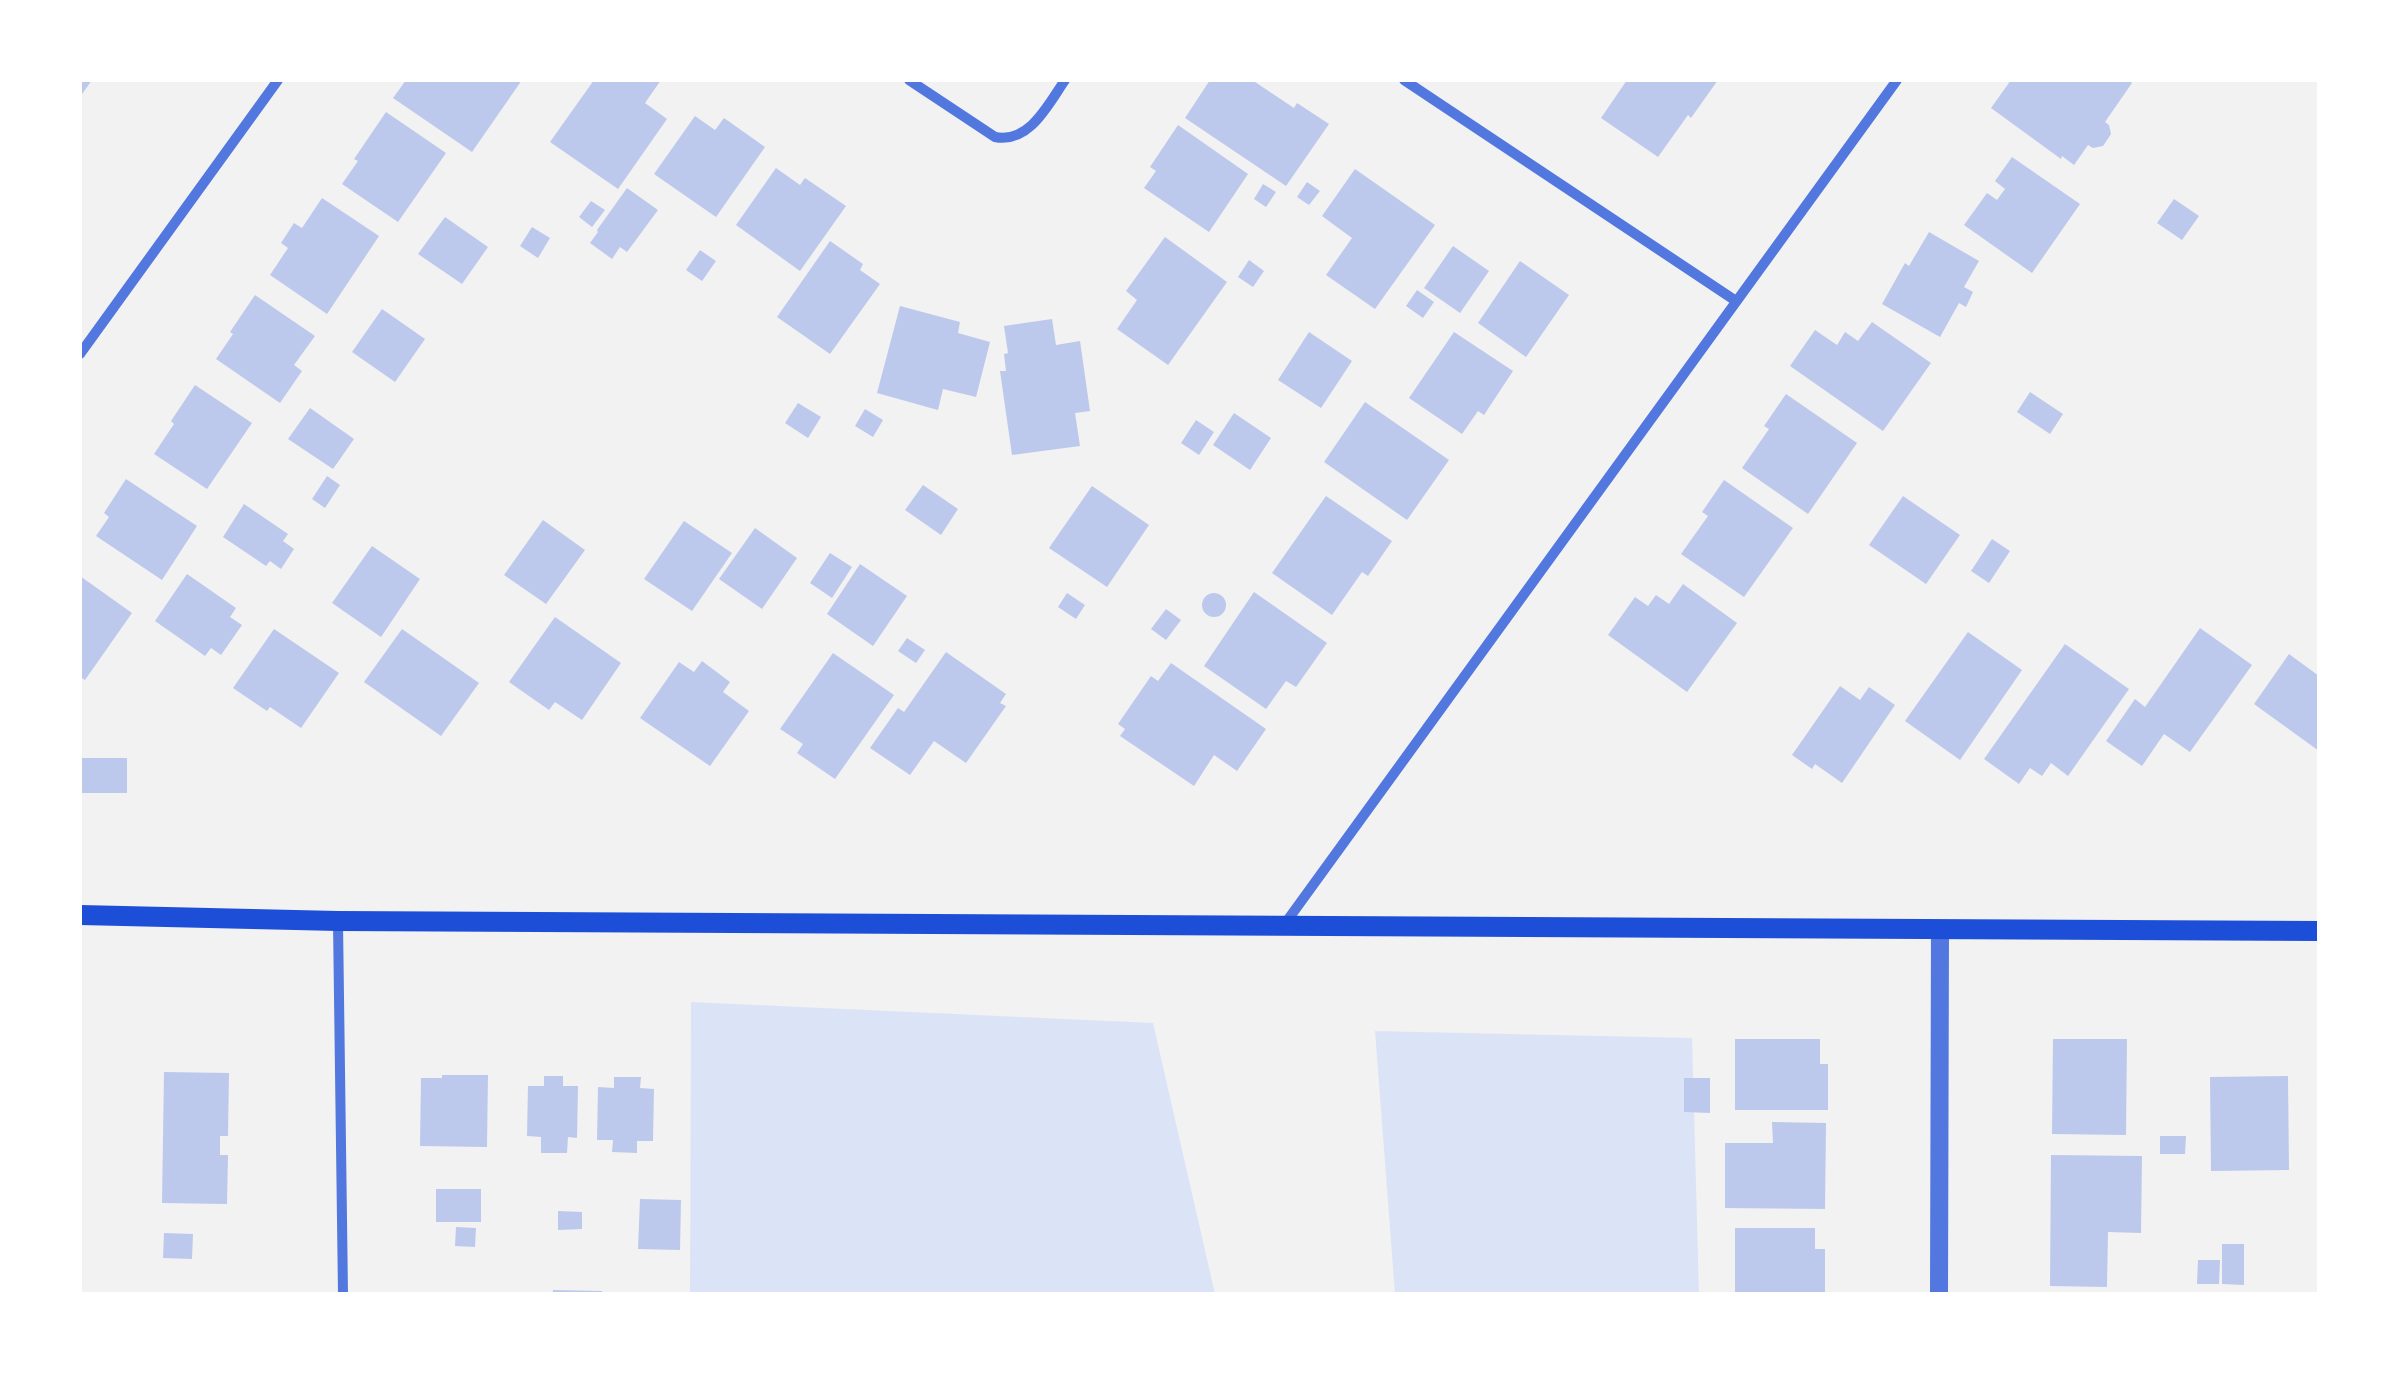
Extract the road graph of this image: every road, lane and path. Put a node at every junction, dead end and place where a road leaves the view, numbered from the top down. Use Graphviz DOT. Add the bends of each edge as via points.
graph roads {
  1 [pos="278,80"];
  2 [pos="908,80"];
  3 [pos="1064,80"];
  4 [pos="1404,80"];
  5 [pos="1896,80"];
  6 [pos="1736,301"];
  7 [pos="80,354"];
  8 [pos="80,915"];
  9 [pos="338,920"];
  10 [pos="1284,925"];
  11 [pos="1940,928"];
  12 [pos="2319,931"];
  13 [pos="342,1294"];
  14 [pos="1939,1294"];
  1 -- 7 [label="street"];
  2 -- 3 [label="street" via="1008,140 1025,132"];
  4 -- 6 [label="street"];
  5 -- 6 [label="street"];
  6 -- 10 [label="street"];
  8 -- 9 [label="main road"];
  9 -- 10 [label="main road"];
  9 -- 13 [label="street"];
  10 -- 11 [label="main road"];
  11 -- 12 [label="main road"];
  11 -- 14 [label="street"];
}
